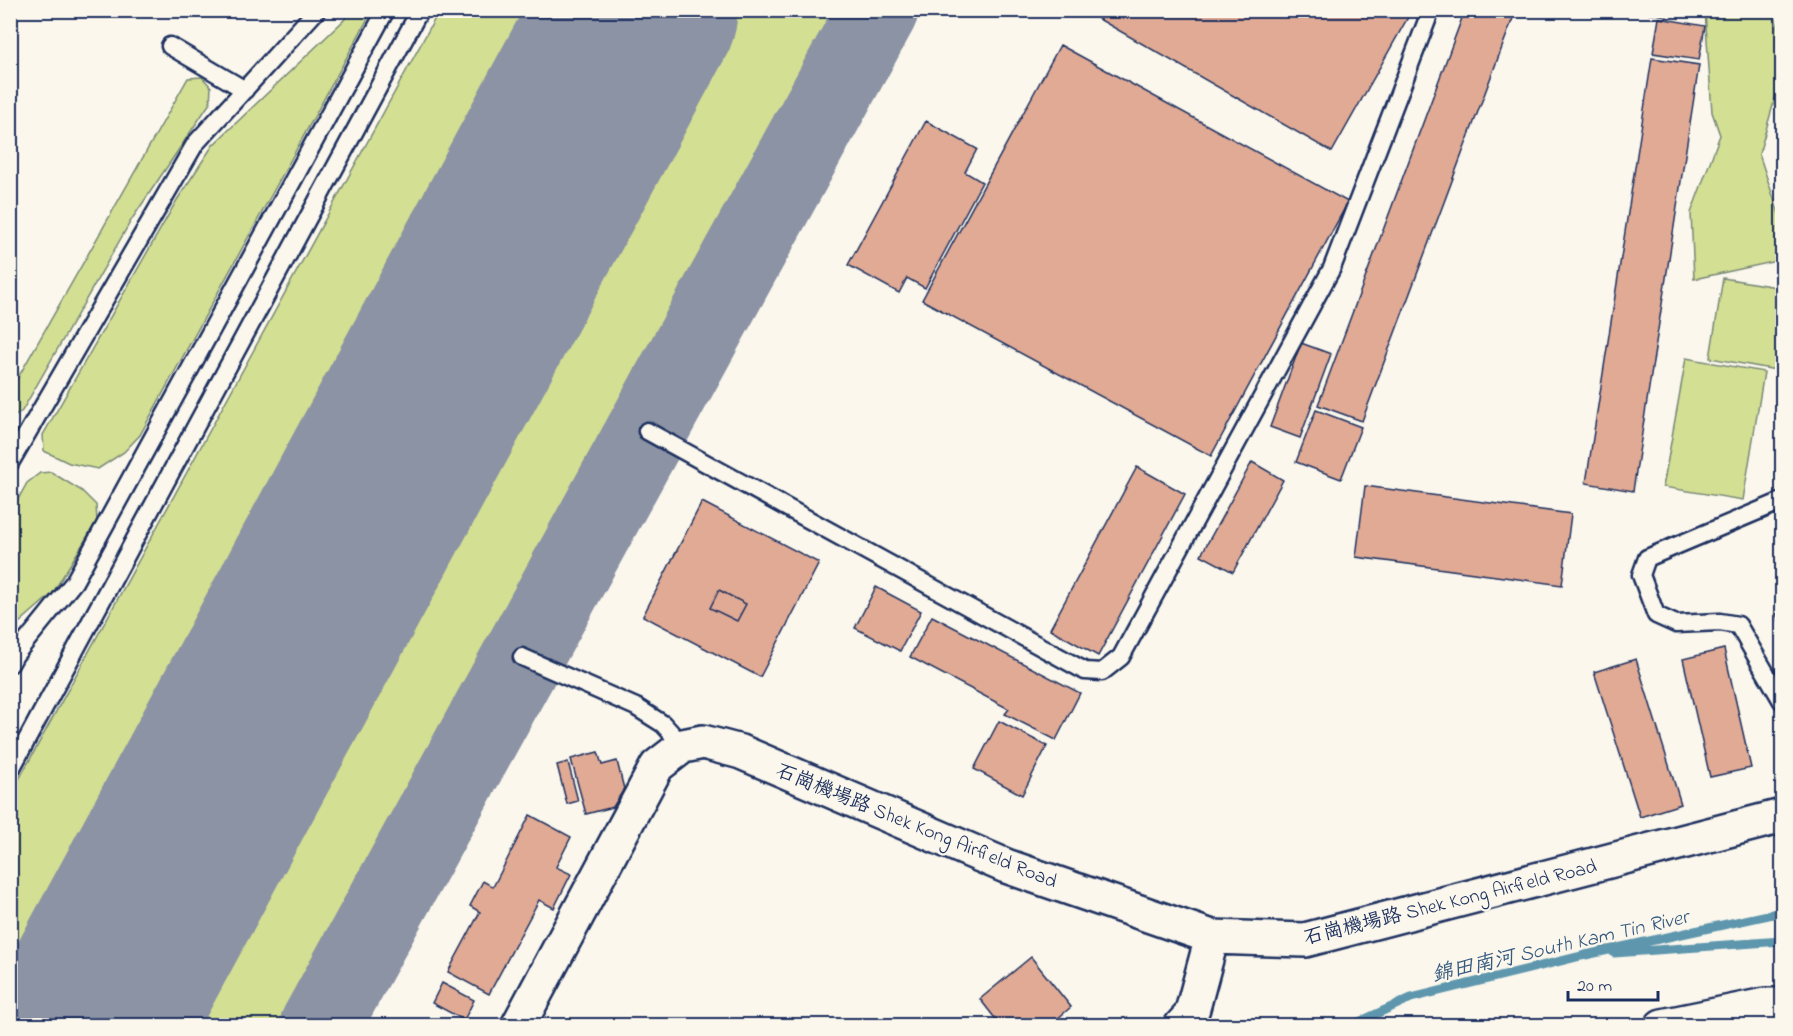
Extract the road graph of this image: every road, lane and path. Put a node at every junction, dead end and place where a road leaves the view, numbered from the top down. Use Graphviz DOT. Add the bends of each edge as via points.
graph roads {
  1 [pos="317,10"];
  2 [pos="386,10"];
  3 [pos="420,10"];
  4 [pos="1431,10"];
  5 [pos="170,46"];
  6 [pos="245,90"];
  7 [pos="647,431"];
  8 [pos="10,463"];
  9 [pos="1782,501"];
  10 [pos="522,657"];
  11 [pos="10,664"];
  12 [pos="1782,701"];
  13 [pos="684,746"];
  14 [pos="10,771"];
  15 [pos="1782,816"];
  16 [pos="1212,937"];
  17 [pos="1782,1005"];
  18 [pos="518,1026"];
  19 [pos="1181,1026"];
  20 [pos="1662,1026"];
  1 -- 6 [label="lane"];
  2 -- 11 [label="lane" via="74,582"];
  3 -- 14 [label="lane"];
  4 -- 7 [label="lane" via="1332,268 1121,657 1102,672 1085,671"];
  5 -- 6 [label="lane"];
  6 -- 8 [label="lane" via="195,144"];
  9 -- 12 [label="lane" via="1647,558 1641,575 1656,615 1676,624 1738,625"];
  10 -- 13 [label="lane" via="636,708 663,724"];
  13 -- 16 [label="street, 石崗機場路 Shek Kong Airfield Road" via="704,742 741,752 1006,866"];
  13 -- 18 [label="street" via="657,766"];
  15 -- 16 [label="street, 石崗機場路 Shek Kong Airfield Road" via="1305,940"];
  16 -- 19 [label="street" via="1193,1008"];
  17 -- 20 [label="street"];
}
